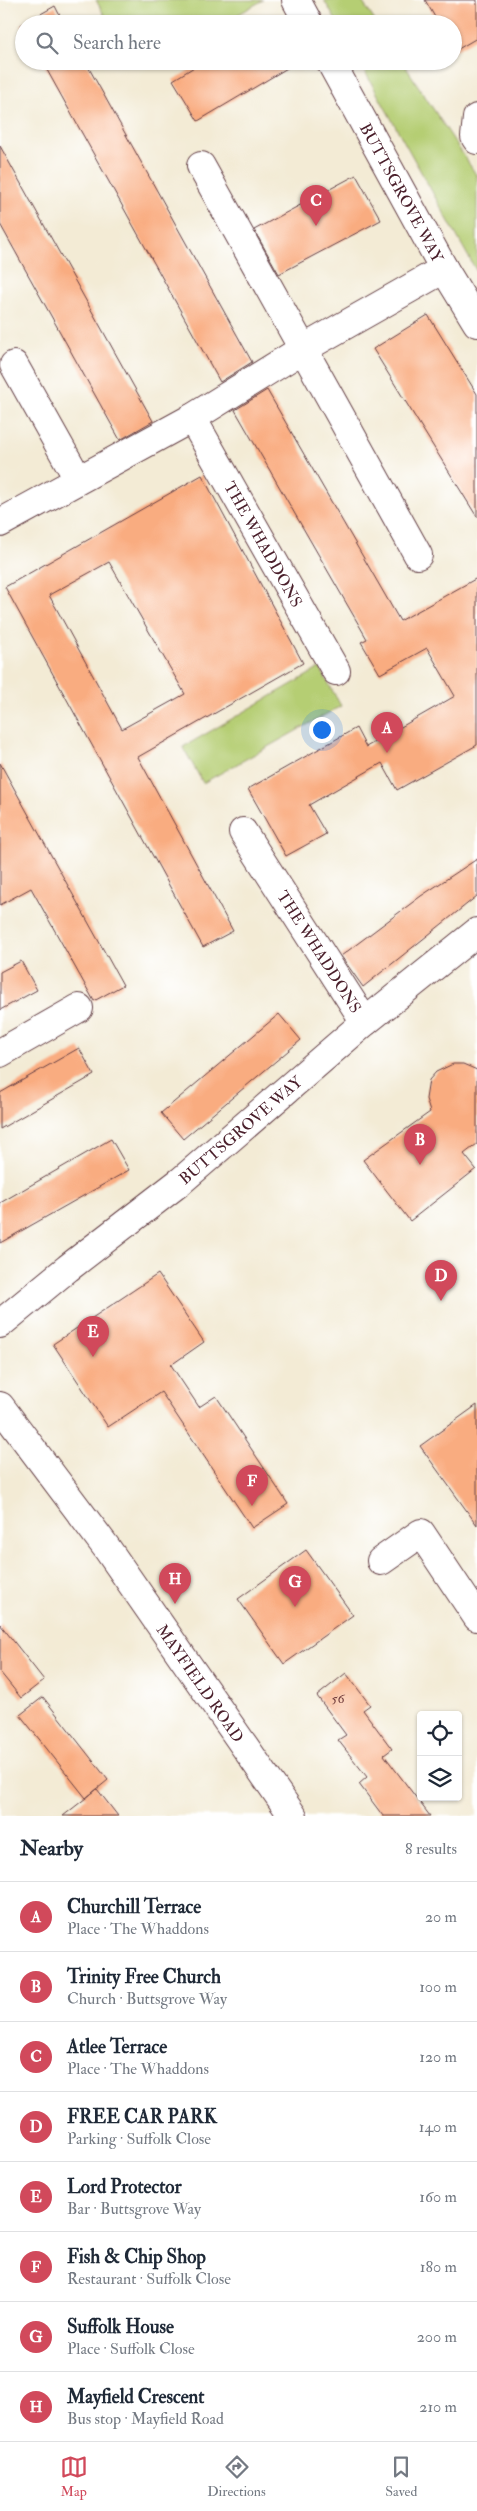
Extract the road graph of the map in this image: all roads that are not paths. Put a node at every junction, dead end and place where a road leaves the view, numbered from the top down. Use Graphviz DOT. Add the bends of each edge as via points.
graph roads {
  1 [pos="296,0"];
  2 [pos="304,15"];
  3 [pos="335,70"];
  4 [pos="477,118"];
  5 [pos="477,140"];
  6 [pos="201,166"];
  7 [pos="444,269"];
  8 [pos="477,324"];
  9 [pos="304,349"];
  10 [pos="14,365"];
  11 [pos="192,418"];
  12 [pos="78,479"];
  13 [pos="0,523"];
  14 [pos="418,555"];
  15 [pos="336,671"];
  16 [pos="243,832"];
  17 [pos="477,932"];
  18 [pos="79,1008"];
  19 [pos="365,1022"];
  20 [pos="0,1053"];
  21 [pos="0,1324"];
  22 [pos="0,1406"];
  23 [pos="381,1562"];
  24 [pos="477,1617"];
  25 [pos="284,1813"];
  1 -- 2 [label="street"];
  3 -- 7 [label="street, BUTTSGROVE WAY"];
  4 -- 5 [label="street"];
  6 -- 9 [label="street"];
  7 -- 8 [label="street, BUTTSGROVE WAY"];
  7 -- 9 [label="street"];
  9 -- 11 [label="street"];
  9 -- 14 [label="street"];
  10 -- 12 [label="street"];
  11 -- 12 [label="street"];
  11 -- 15 [label="street, THE WHADDONS"];
  12 -- 13 [label="street"];
  16 -- 19 [label="street, THE WHADDONS"];
  17 -- 19 [label="street, BUTTSGROVE WAY"];
  18 -- 20 [label="street"];
  19 -- 21 [label="street, BUTTSGROVE WAY" via="181,1181"];
  22 -- 25 [label="street, MAYFIELD ROAD" via="106,1547"];
  23 -- 24 [label="street" via="421,1533"];
}
